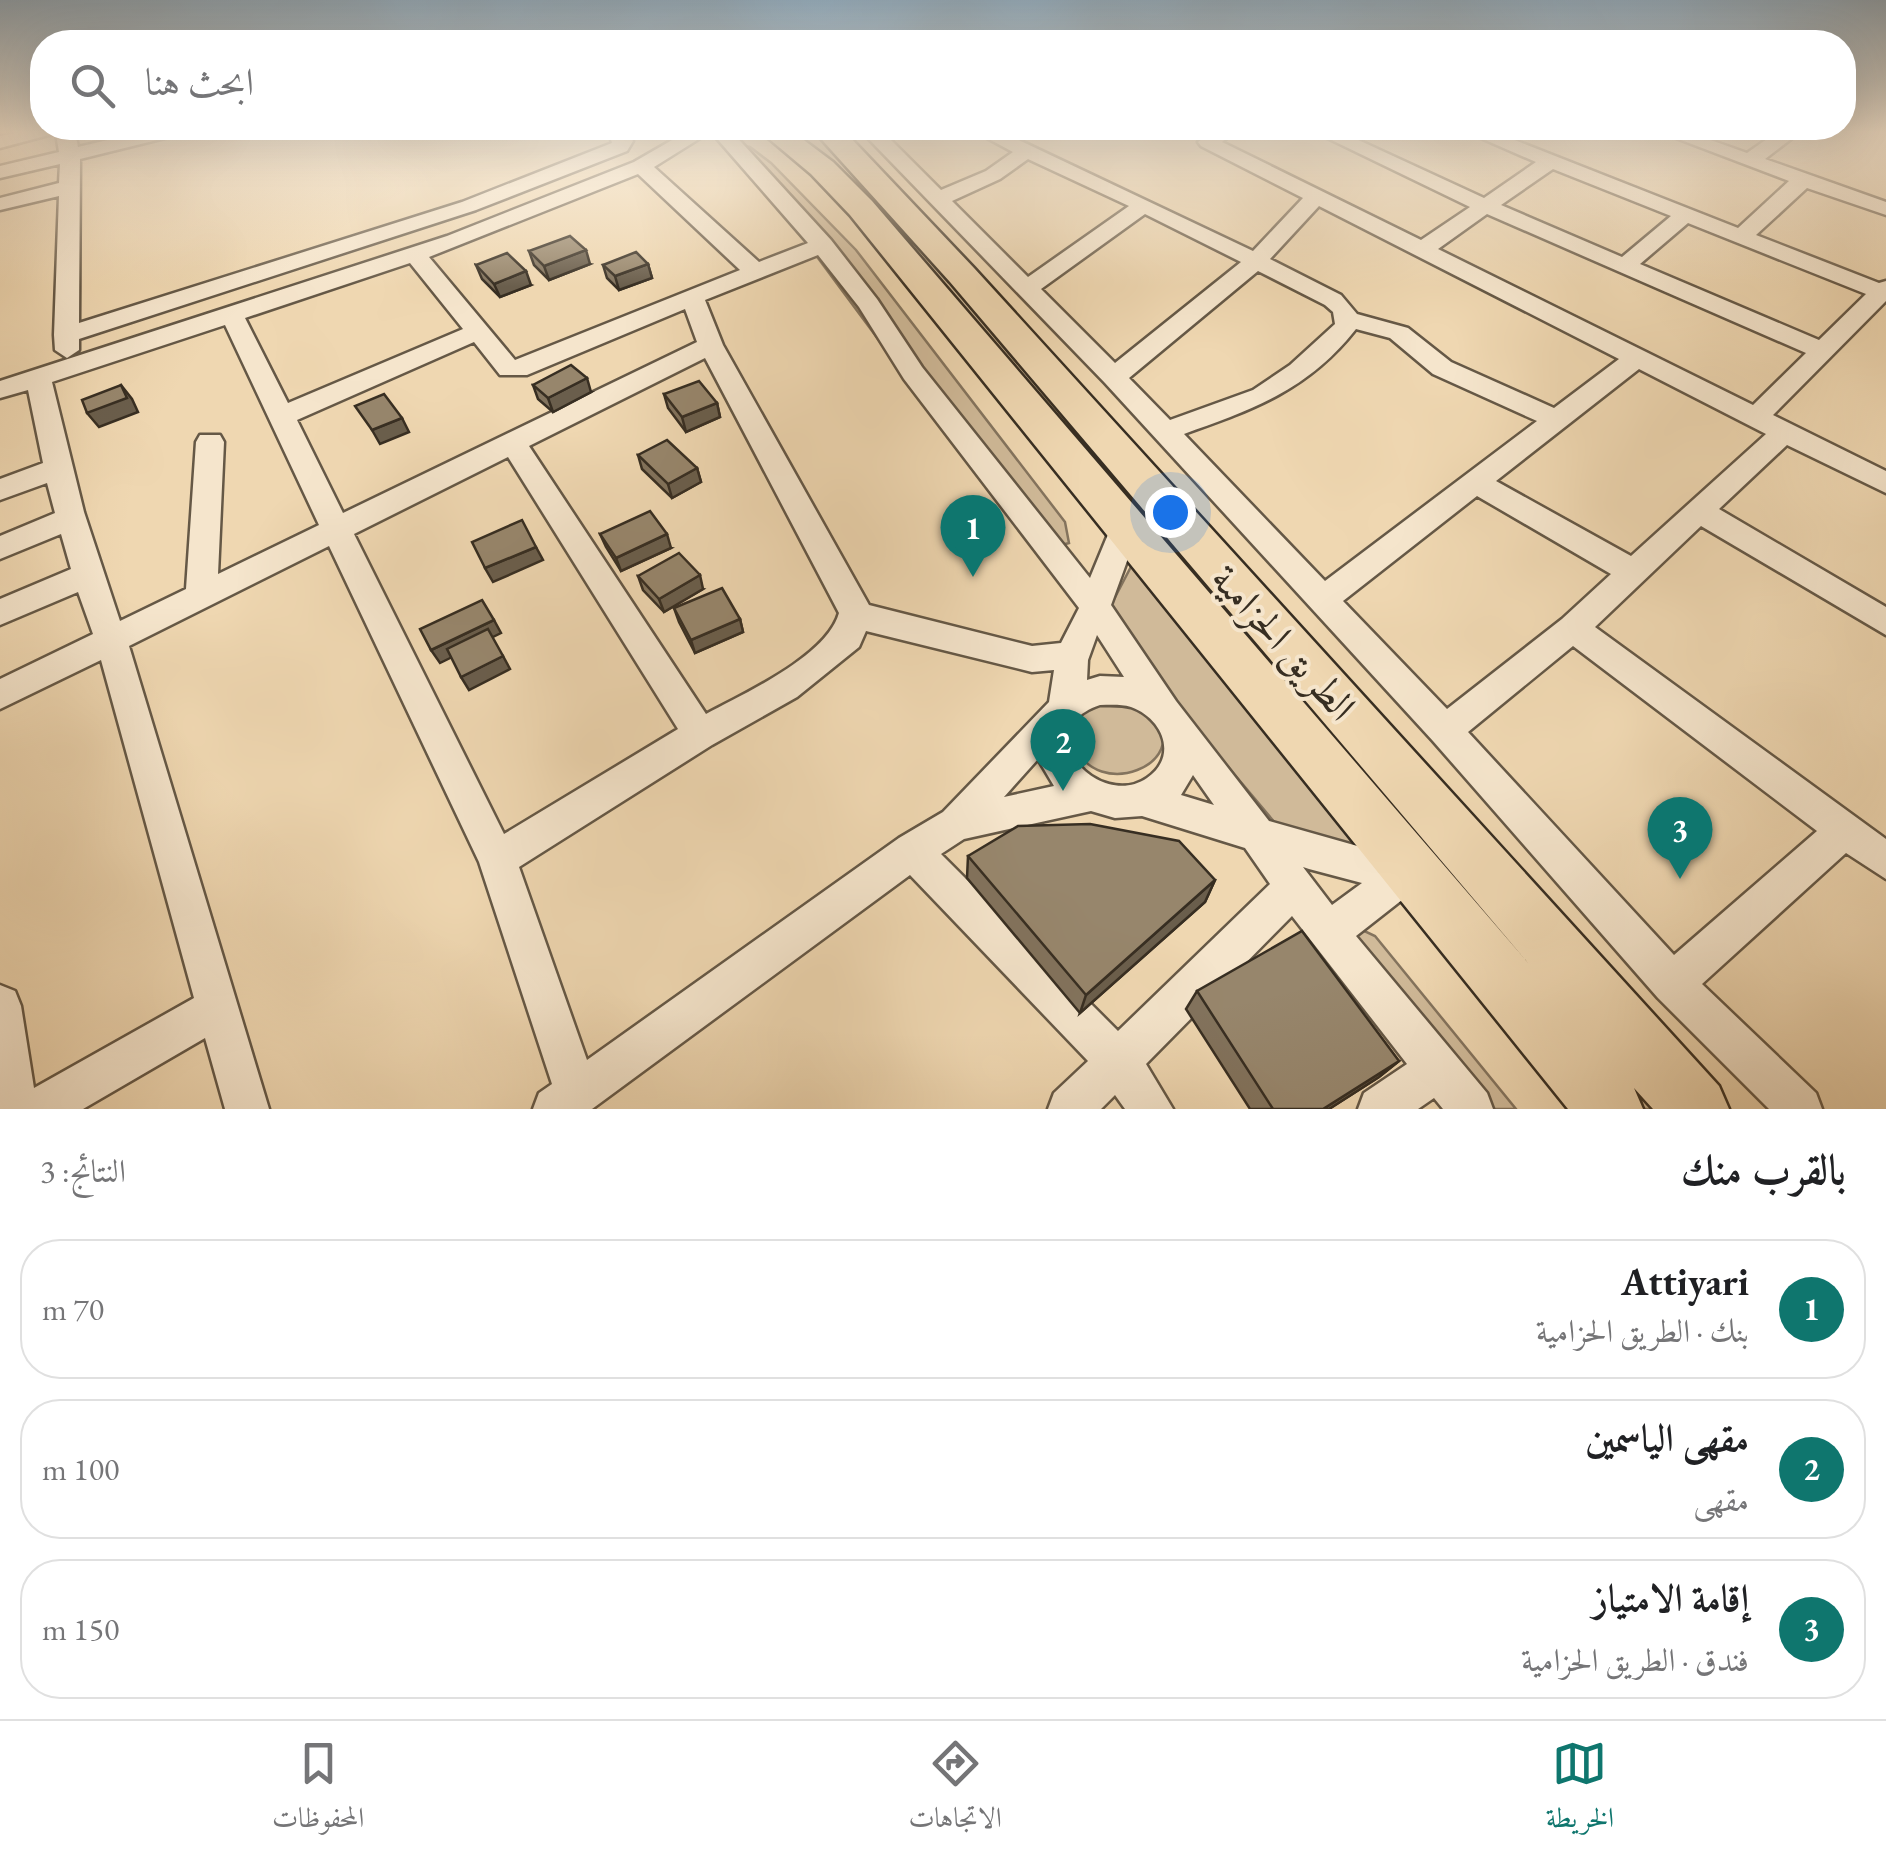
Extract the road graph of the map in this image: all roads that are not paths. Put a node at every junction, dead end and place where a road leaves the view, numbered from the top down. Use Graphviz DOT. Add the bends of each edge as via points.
graph roads {
  1 [pos="69,184"];
  2 [pos="525,184"];
  3 [pos="596,184"];
  4 [pos="660,184"];
  5 [pos="766,184"];
  6 [pos="837,184"];
  7 [pos="878,184"];
  8 [pos="925,184"];
  9 [pos="973,184"];
  10 [pos="1101,184"];
  11 [pos="1294,184"];
  12 [pos="1437,184"];
  13 [pos="1516,184"];
  14 [pos="1605,184"];
  15 [pos="1800,184"];
  16 [pos="1815,184"];
  17 [pos="69,188"];
  18 [pos="1316,197"];
  19 [pos="940,198"];
  20 [pos="0,204"];
  21 [pos="1144,204"];
  22 [pos="1483,205"];
  23 [pos="1886,209"];
  24 [pos="1685,215"];
  25 [pos="1741,237"];
  26 [pos="823,245"];
  27 [pos="1422,250"];
  28 [pos="415,255"];
  29 [pos="1256,261"];
  30 [pos="1626,266"];
  31 [pos="754,270"];
  32 [pos="1028,288"];
  33 [pos="1884,291"];
  34 [pos="692,297"];
  35 [pos="233,317"];
  36 [pos="1347,319"];
  37 [pos="477,332"];
  38 [pos="66,336"];
  39 [pos="711,345"];
  40 [pos="1822,350"];
  41 [pos="1637,358"];
  42 [pos="53,373"];
  43 [pos="1114,377"];
  44 [pos="0,390"];
  45 [pos="280,417"];
  46 [pos="1756,418"];
  47 [pos="1556,419"];
  48 [pos="1163,432"];
  49 [pos="1784,432"];
  50 [pos="210,442"];
  51 [pos="512,442"];
  52 [pos="55,468"];
  53 [pos="1475,482"];
  54 [pos="1886,483"];
  55 [pos="0,490"];
  56 [pos="1698,510"];
  57 [pos="70,518"];
  58 [pos="338,526"];
  59 [pos="1121,535"];
  60 [pos="0,548"];
  61 [pos="1064,566"];
  62 [pos="1633,572"];
  63 [pos="86,575"];
  64 [pos="202,599"];
  65 [pos="1322,600"];
  66 [pos="1095,606"];
  67 [pos="0,613"];
  68 [pos="856,613"];
  69 [pos="1886,622"];
  70 [pos="1574,628"];
  71 [pos="112,642"];
  72 [pos="1073,656"];
  73 [pos="0,695"];
  74 [pos="1063,707"];
  75 [pos="1169,715"];
  76 [pos="1445,730"];
  77 [pos="700,734"];
  78 [pos="1090,794"];
  79 [pos="1144,800"];
  80 [pos="956,824"];
  81 [pos="1845,830"];
  82 [pos="1256,836"];
  83 [pos="912,850"];
  84 [pos="497,859"];
  85 [pos="1886,860"];
  86 [pos="1413,879"];
  87 [pos="1294,886"];
  88 [pos="1328,933"];
  89 [pos="1672,984"];
  90 [pos="0,1006"];
  91 [pos="219,1007"];
  92 [pos="1119,1062"];
  93 [pos="1438,1069"];
  94 [pos="566,1100"];
  95 [pos="16,1109"];
  96 [pos="40,1109"];
  97 [pos="246,1109"];
  98 [pos="1070,1109"];
  99 [pos="1151,1109"];
  100 [pos="1380,1109"];
  101 [pos="1471,1109"];
  102 [pos="1610,1109"];
  103 [pos="1696,1109"];
  104 [pos="1800,1109"];
  1 -- 17 [label="street"];
  2 -- 38 [label="street"];
  3 -- 28 [label="street"];
  4 -- 31 [label="street"];
  5 -- 26 [label="street"];
  6 -- 59 [label="highway, الطريق الحزامية"];
  7 -- 103 [label="highway, الطريق الحزامية"];
  8 -- 19 [label="street"];
  9 -- 19 [label="street"];
  10 -- 21 [label="street"];
  11 -- 18 [label="street"];
  12 -- 22 [label="street"];
  13 -- 22 [label="street"];
  14 -- 24 [label="street"];
  15 -- 25 [label="street"];
  16 -- 23 [label="street"];
  17 -- 20 [label="street"];
  17 -- 38 [label="street"];
  18 -- 27 [label="street"];
  18 -- 29 [label="street"];
  19 -- 32 [label="street"];
  21 -- 29 [label="street"];
  21 -- 32 [label="street"];
  22 -- 27 [label="street"];
  22 -- 30 [label="street"];
  24 -- 25 [label="street"];
  24 -- 30 [label="street"];
  25 -- 33 [label="street"];
  26 -- 31 [label="street"];
  26 -- 61 [label="street"];
  27 -- 41 [label="street"];
  28 -- 35 [label="street"];
  28 -- 37 [label="street"];
  29 -- 36 [label="street" via="1333,300"];
  29 -- 43 [label="street"];
  30 -- 40 [label="street"];
  31 -- 34 [label="street"];
  32 -- 43 [label="street"];
  33 -- 40 [label="street"];
  34 -- 37 [label="street" via="520,369 504,366"];
  34 -- 39 [label="street"];
  35 -- 42 [label="street"];
  35 -- 45 [label="street"];
  36 -- 47 [label="street" via="1399,333 1442,368"];
  36 -- 48 [label="street" via="1284,383"];
  37 -- 45 [label="street"];
  38 -- 42 [label="street"];
  39 -- 51 [label="street"];
  39 -- 68 [label="street"];
  40 -- 46 [label="street"];
  41 -- 46 [label="street"];
  41 -- 47 [label="street"];
  42 -- 44 [label="street"];
  42 -- 52 [label="street"];
  43 -- 48 [label="street"];
  45 -- 58 [label="street"];
  46 -- 49 [label="street"];
  47 -- 53 [label="street"];
  48 -- 65 [label="street"];
  49 -- 54 [label="street"];
  49 -- 56 [label="street"];
  50 -- 64 [label="street"];
  51 -- 58 [label="street"];
  51 -- 77 [label="street"];
  52 -- 55 [label="street"];
  52 -- 57 [label="street"];
  53 -- 62 [label="street"];
  53 -- 65 [label="street"];
  56 -- 62 [label="street"];
  56 -- 69 [label="street"];
  57 -- 60 [label="street"];
  57 -- 63 [label="street"];
  58 -- 64 [label="street"];
  58 -- 84 [label="street"];
  59 -- 61 [label="street"];
  59 -- 66 [label="street"];
  59 -- 86 [label="highway, الطريق الحزامية"];
  61 -- 66 [label="street"];
  62 -- 70 [label="street"];
  63 -- 67 [label="street"];
  63 -- 71 [label="street"];
  64 -- 71 [label="street"];
  65 -- 76 [label="street"];
  66 -- 72 [label="street"];
  66 -- 75 [label="street"];
  68 -- 72 [label="street" via="1032,659"];
  68 -- 77 [label="street" via="848,638 786,688"];
  70 -- 76 [label="street"];
  70 -- 81 [label="street"];
  71 -- 73 [label="street"];
  71 -- 91 [label="street"];
  72 -- 74 [label="street"];
  74 -- 75 [label="street" via="1089,690 1114,687 1138,692"];
  74 -- 78 [label="street" via="1050,735 1054,758"];
  74 -- 80 [label="street"];
  75 -- 79 [label="street" via="1184,747 1180,770"];
  75 -- 82 [label="street"];
  76 -- 89 [label="street"];
  77 -- 84 [label="street"];
  78 -- 79 [label="street"];
  78 -- 80 [label="street"];
  79 -- 82 [label="street"];
  80 -- 83 [label="street"];
  81 -- 85 [label="street"];
  81 -- 89 [label="street"];
  82 -- 86 [label="street"];
  82 -- 87 [label="street"];
  83 -- 92 [label="street"];
  83 -- 94 [label="street"];
  84 -- 94 [label="street"];
  86 -- 88 [label="street"];
  86 -- 102 [label="highway, الطريق الحزامية"];
  87 -- 88 [label="street"];
  87 -- 92 [label="street"];
  88 -- 93 [label="street"];
  89 -- 104 [label="street"];
  90 -- 95 [label="street"];
  91 -- 96 [label="street"];
  91 -- 97 [label="street"];
  92 -- 98 [label="street"];
  92 -- 99 [label="street"];
  93 -- 100 [label="street"];
  93 -- 101 [label="street"];
}
